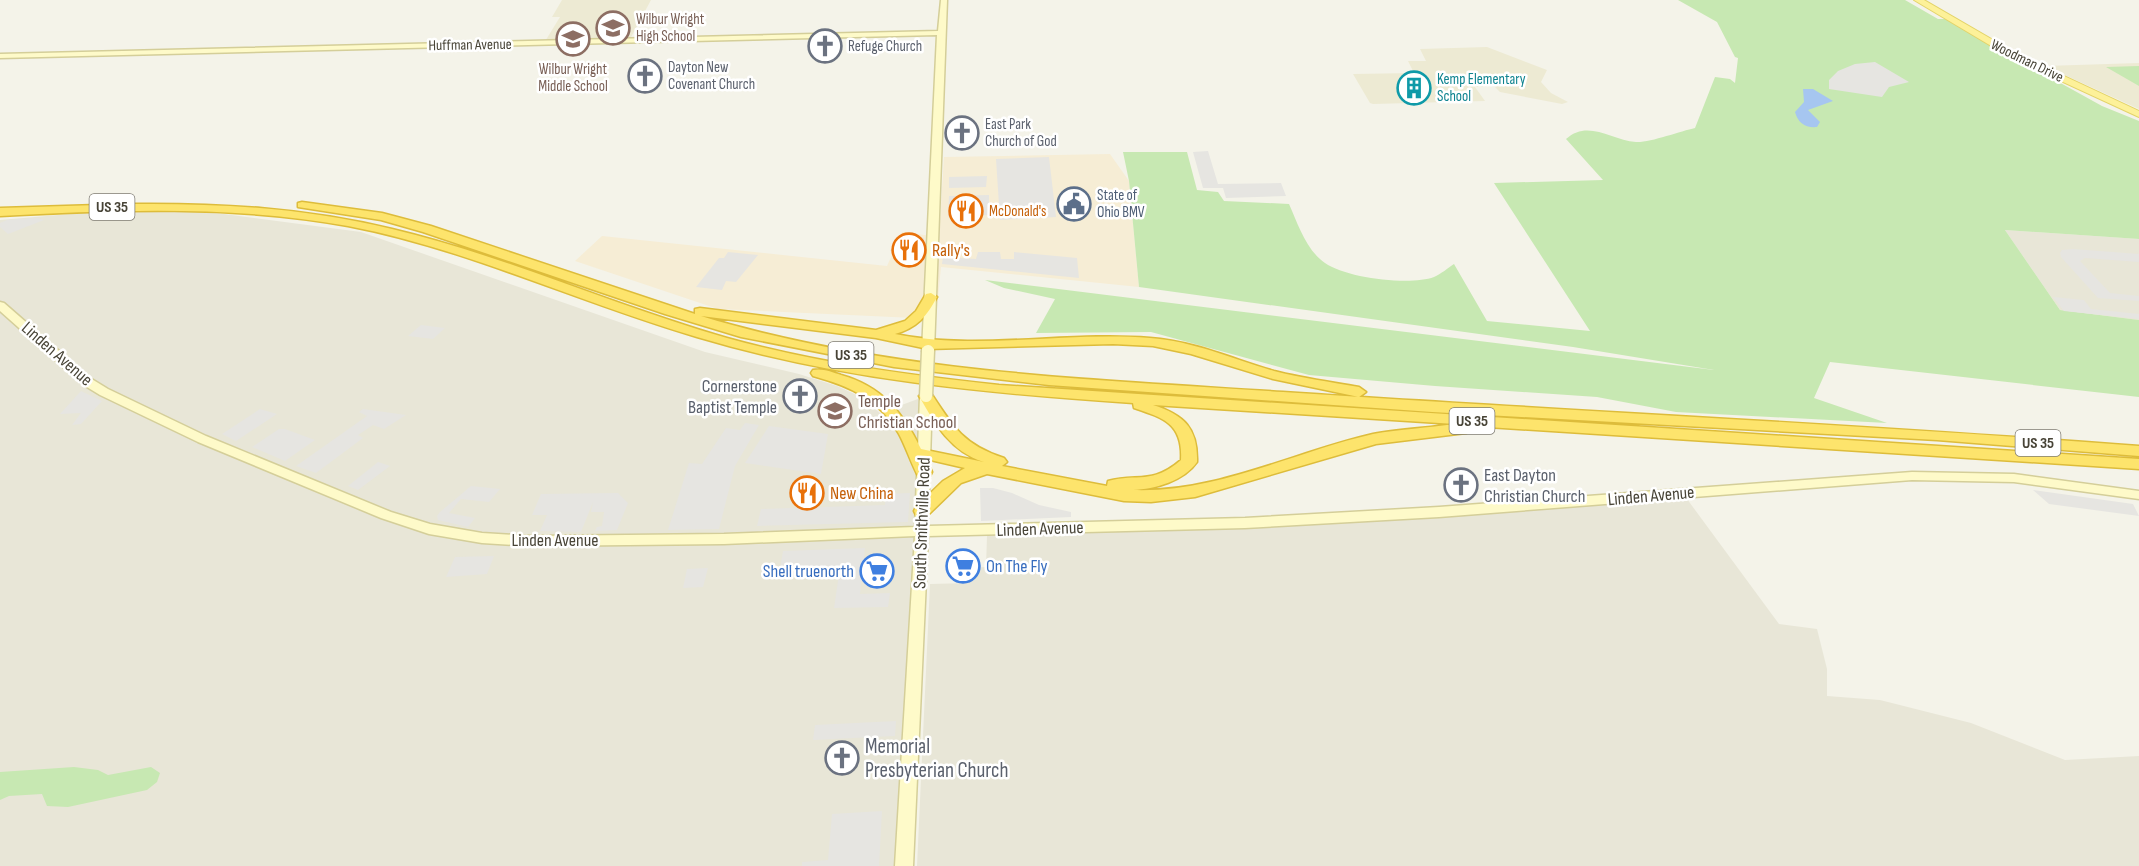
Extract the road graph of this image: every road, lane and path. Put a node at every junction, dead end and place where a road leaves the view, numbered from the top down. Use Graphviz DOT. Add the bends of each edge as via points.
graph roads {
  1 [pos="944,0"];
  2 [pos="1918,0"];
  3 [pos="1927,0"];
  4 [pos="940,33"];
  5 [pos="0,56"];
  6 [pos="2139,109"];
  7 [pos="2139,114"];
  8 [pos="0,204"];
  9 [pos="0,212"];
  10 [pos="931,297"];
  11 [pos="636,299"];
  12 [pos="0,305"];
  13 [pos="639,315"];
  14 [pos="876,334"];
  15 [pos="928,348"];
  16 [pos="926,396"];
  17 [pos="1086,396"];
  18 [pos="1432,407"];
  19 [pos="1567,427"];
  20 [pos="2139,451"];
  21 [pos="924,453"];
  22 [pos="2139,464"];
  23 [pos="990,470"];
  24 [pos="924,472"];
  25 [pos="2139,495"];
  26 [pos="922,511"];
  27 [pos="922,531"];
  28 [pos="904,866"];
  1 -- 4 [label="main road, South Smithville Road"];
  2 -- 7 [label="main road, Woodman Drive" via="2016,57"];
  3 -- 6 [label="main road, Woodman Drive" via="2018,53"];
  4 -- 5 [label="main road, Huffman Avenue"];
  4 -- 10 [label="main road, South Smithville Road"];
  8 -- 11 [label="highway, US 35" via="118,197 232,198 340,210 466,240"];
  9 -- 13 [label="highway, US 35" via="164,206 279,212 428,242"];
  10 -- 14 [label="highway" via="915,322"];
  10 -- 15 [label="main road, South Smithville Road"];
  11 -- 14 [label="highway" via="738,318"];
  11 -- 18 [label="highway, US 35" via="746,334 894,363 1049,381"];
  12 -- 27 [label="main road, Linden Avenue" via="91,385 202,439 389,516 429,528 482,538 531,541"];
  13 -- 17 [label="highway, US 35" via="787,357 872,374"];
  13 -- 24 [label="highway" via="743,356 837,378 866,389 900,420"];
  14 -- 15 [label="highway"];
  15 -- 16 [label="main road, South Smithville Road, bridge"];
  15 -- 18 [label="highway" via="1113,340 1153,342 1194,350 1273,375"];
  16 -- 17 [label="highway" via="956,441 974,454 998,461 1120,486 1144,484 1175,474 1189,462 1191,451 1180,422 1135,405"];
  16 -- 21 [label="main road, South Smithville Road"];
  17 -- 19 [label="highway, US 35"];
  18 -- 20 [label="highway, US 35" via="1937,435"];
  19 -- 22 [label="highway, US 35"];
  19 -- 23 [label="highway" via="1473,427 1375,439 1195,491 1151,496 1124,495"];
  21 -- 23 [label="highway"];
  21 -- 24 [label="main road, South Smithville Road"];
  23 -- 26 [label="highway" via="967,472 950,481"];
  24 -- 26 [label="main road, South Smithville Road"];
  25 -- 27 [label="main road, Linden Avenue" via="2014,478 1912,476 1339,518"];
  26 -- 27 [label="main road, South Smithville Road"];
  27 -- 28 [label="main road, South Smithville Road"];
}
